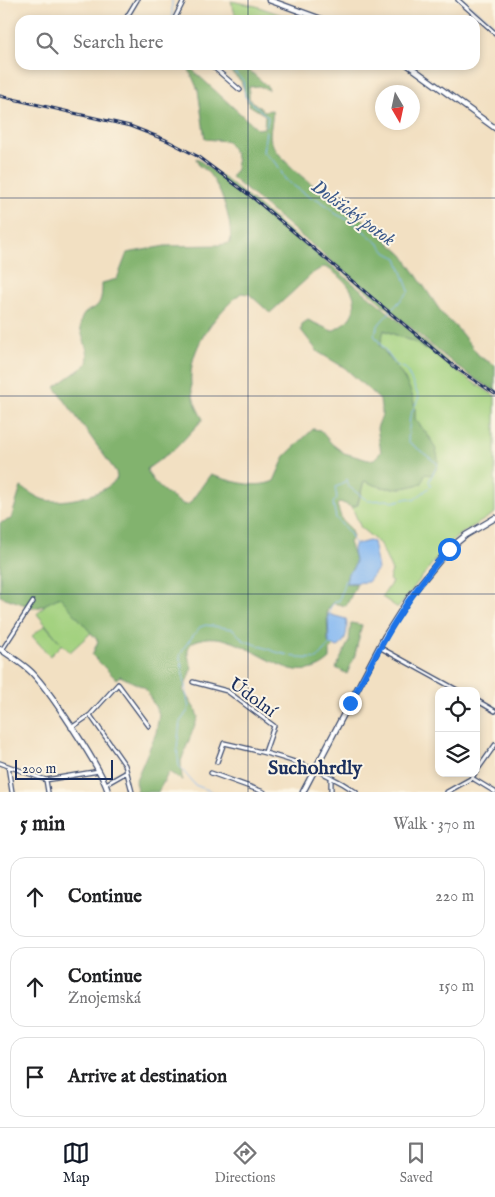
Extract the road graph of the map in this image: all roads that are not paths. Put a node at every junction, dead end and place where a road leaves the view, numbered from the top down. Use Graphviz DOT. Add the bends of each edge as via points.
graph roads {
  1 [pos="137,0"];
  2 [pos="184,0"];
  3 [pos="269,0"];
  4 [pos="458,0"];
  5 [pos="127,15"];
  6 [pos="176,15"];
  7 [pos="310,15"];
  8 [pos="475,15"];
  9 [pos="480,20"];
  10 [pos="495,33"];
  11 [pos="217,70"];
  12 [pos="415,70"];
  13 [pos="240,90"];
  14 [pos="495,128"];
  15 [pos="495,518"];
  16 [pos="33,602"];
  17 [pos="379,647"];
  18 [pos="1,650"];
  19 [pos="193,682"];
  20 [pos="452,687"];
  21 [pos="480,702"];
  22 [pos="495,710"];
  23 [pos="90,715"];
  24 [pos="149,726"];
  25 [pos="70,727"];
  26 [pos="495,745"];
  27 [pos="265,752"];
  28 [pos="218,762"];
  29 [pos="0,763"];
  30 [pos="8,766"];
  31 [pos="480,766"];
  32 [pos="316,770"];
  33 [pos="100,771"];
  34 [pos="127,772"];
  35 [pos="211,773"];
  36 [pos="331,777"];
  37 [pos="472,778"];
  38 [pos="46,780"];
  39 [pos="106,784"];
  40 [pos="12,792"];
  41 [pos="48,792"];
  42 [pos="108,792"];
  43 [pos="132,792"];
  44 [pos="264,792"];
  45 [pos="304,792"];
  46 [pos="331,792"];
  47 [pos="356,792"];
  48 [pos="447,792"];
  49 [pos="495,792"];
  1 -- 5 [label="street"];
  2 -- 6 [label="street"];
  3 -- 7 [label="main road"];
  4 -- 8 [label="street"];
  9 -- 10 [label="street"];
  11 -- 13 [label="street"];
  12 -- 14 [label="main road"];
  15 -- 17 [label="main road" via="449,549 412,595"];
  16 -- 18 [label="street"];
  17 -- 20 [label="street"];
  17 -- 32 [label="main road"];
  18 -- 25 [label="main road" via="29,669"];
  19 -- 27 [label="street, Údolní" via="226,691 274,726"];
  21 -- 22 [label="street"];
  23 -- 24 [label="street" via="118,684"];
  23 -- 25 [label="street"];
  23 -- 34 [label="street"];
  25 -- 33 [label="main road"];
  26 -- 31 [label="street"];
  27 -- 28 [label="street" via="224,742"];
  27 -- 32 [label="street"];
  29 -- 30 [label="street"];
  30 -- 38 [label="street"];
  30 -- 40 [label="street"];
  32 -- 36 [label="street"];
  32 -- 45 [label="main road"];
  33 -- 38 [label="street"];
  33 -- 39 [label="main road"];
  34 -- 39 [label="street"];
  34 -- 43 [label="street"];
  35 -- 44 [label="street"];
  36 -- 46 [label="street"];
  36 -- 47 [label="street"];
  37 -- 48 [label="street"];
  37 -- 49 [label="street"];
  38 -- 41 [label="street"];
  39 -- 42 [label="main road"];
}
